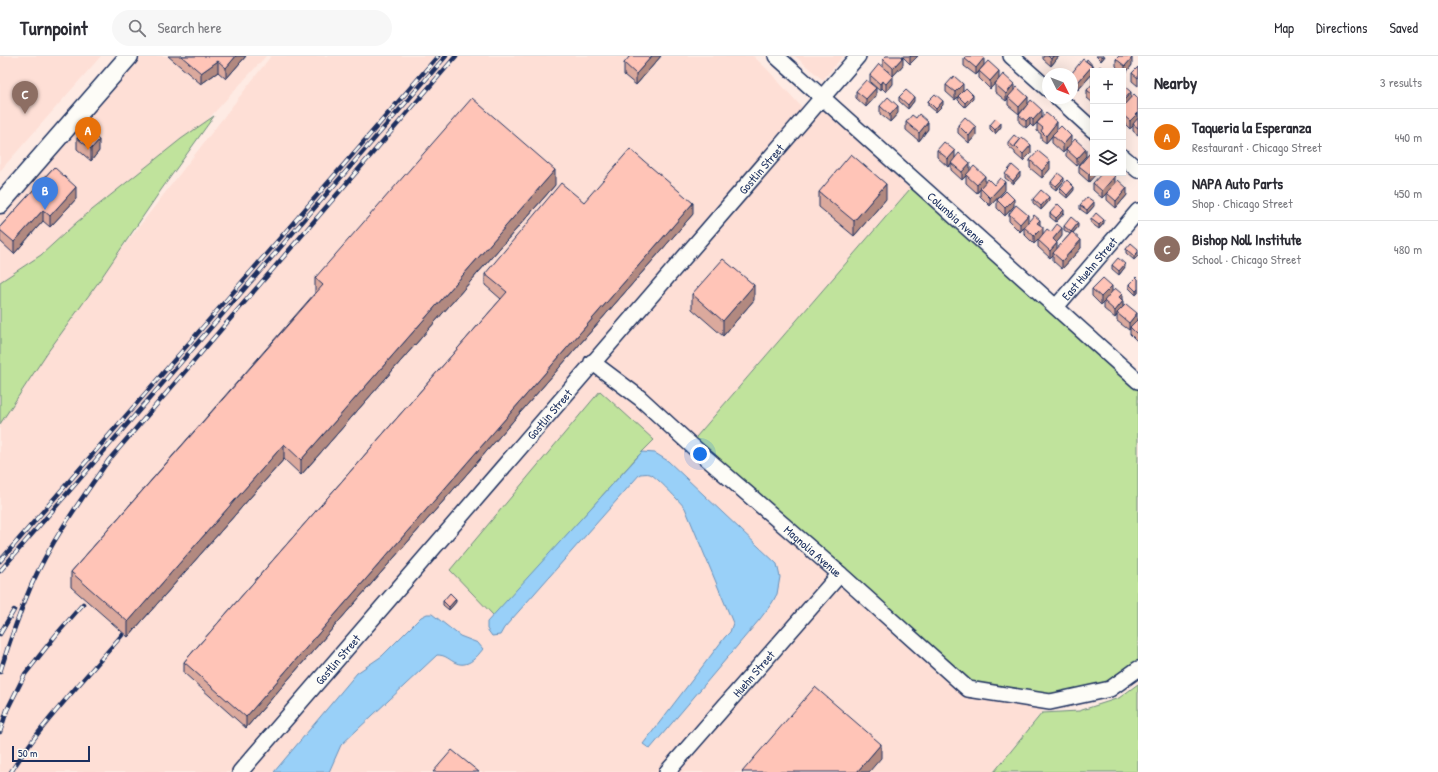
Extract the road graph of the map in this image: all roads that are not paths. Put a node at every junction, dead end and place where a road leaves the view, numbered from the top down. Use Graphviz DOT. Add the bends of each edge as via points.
graph roads {
  1 [pos="129,56"];
  2 [pos="776,56"];
  3 [pos="858,56"];
  4 [pos="1011,56"];
  5 [pos="1042,84"];
  6 [pos="822,97"];
  7 [pos="1065,104"];
  8 [pos="1090,127"];
  9 [pos="1126,160"];
  10 [pos="1138,170"];
  11 [pos="0,204"];
  12 [pos="1138,211"];
  13 [pos="1056,307"];
  14 [pos="592,362"];
  15 [pos="1138,381"];
  16 [pos="840,574"];
  17 [pos="1138,670"];
  18 [pos="240,772"];
  19 [pos="667,772"];
  1 -- 11 [label="main road"];
  2 -- 6 [label="street, Columbia Avenue"];
  3 -- 6 [label="street, Gostlin Street"];
  4 -- 5 [label="street"];
  6 -- 13 [label="street, Columbia Avenue"];
  6 -- 14 [label="street, Gostlin Street"];
  7 -- 8 [label="street"];
  9 -- 10 [label="street"];
  12 -- 13 [label="street, East Huehn Street"];
  13 -- 15 [label="street, Columbia Avenue"];
  14 -- 16 [label="street, Magnolia Avenue" via="640,398"];
  14 -- 18 [label="street, Gostlin Street"];
  16 -- 17 [label="street, Magnolia Avenue" via="968,689 1050,702 1110,689"];
  16 -- 19 [label="street, Huehn Street"];
}
